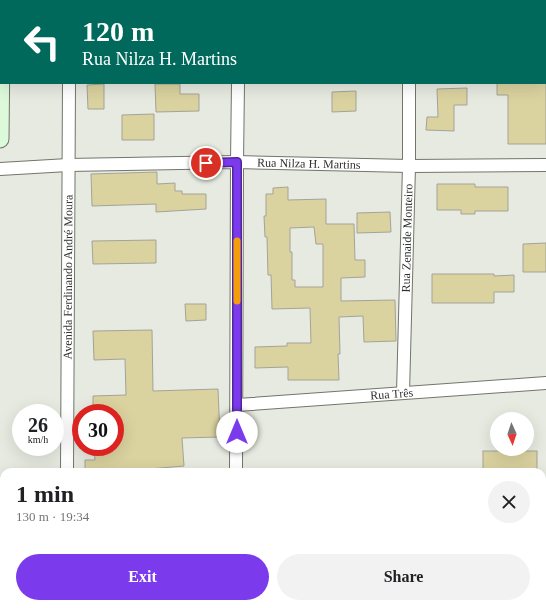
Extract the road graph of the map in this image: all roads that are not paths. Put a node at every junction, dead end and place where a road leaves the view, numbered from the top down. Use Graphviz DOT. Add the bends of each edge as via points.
graph roads {
  1 [pos="1,84"];
  2 [pos="69,84"];
  3 [pos="238,84"];
  4 [pos="409,84"];
  5 [pos="0,139"];
  6 [pos="237,162"];
  7 [pos="68,165"];
  8 [pos="546,165"];
  9 [pos="409,166"];
  10 [pos="0,169"];
  11 [pos="546,383"];
  12 [pos="403,393"];
  13 [pos="237,405"];
  14 [pos="67,468"];
  15 [pos="236,468"];
  1 -- 5 [label="main road"];
  2 -- 7 [label="street, Avenida Ferdinando André Moura"];
  3 -- 6 [label="street"];
  4 -- 9 [label="street, Rua Zenaide Monteiro"];
  6 -- 7 [label="street, Rua Nilza H. Martins"];
  6 -- 9 [label="street, Rua Nilza H. Martins"];
  6 -- 13 [label="street"];
  7 -- 10 [label="street, Rua Nilza H. Martins"];
  7 -- 14 [label="street, Avenida Ferdinando André Moura"];
  8 -- 9 [label="street, Rua Nilza H. Martins"];
  9 -- 12 [label="street, Rua Zenaide Monteiro"];
  11 -- 12 [label="street, Rua Três"];
  12 -- 13 [label="street, Rua Três"];
  13 -- 15 [label="street"];
}
